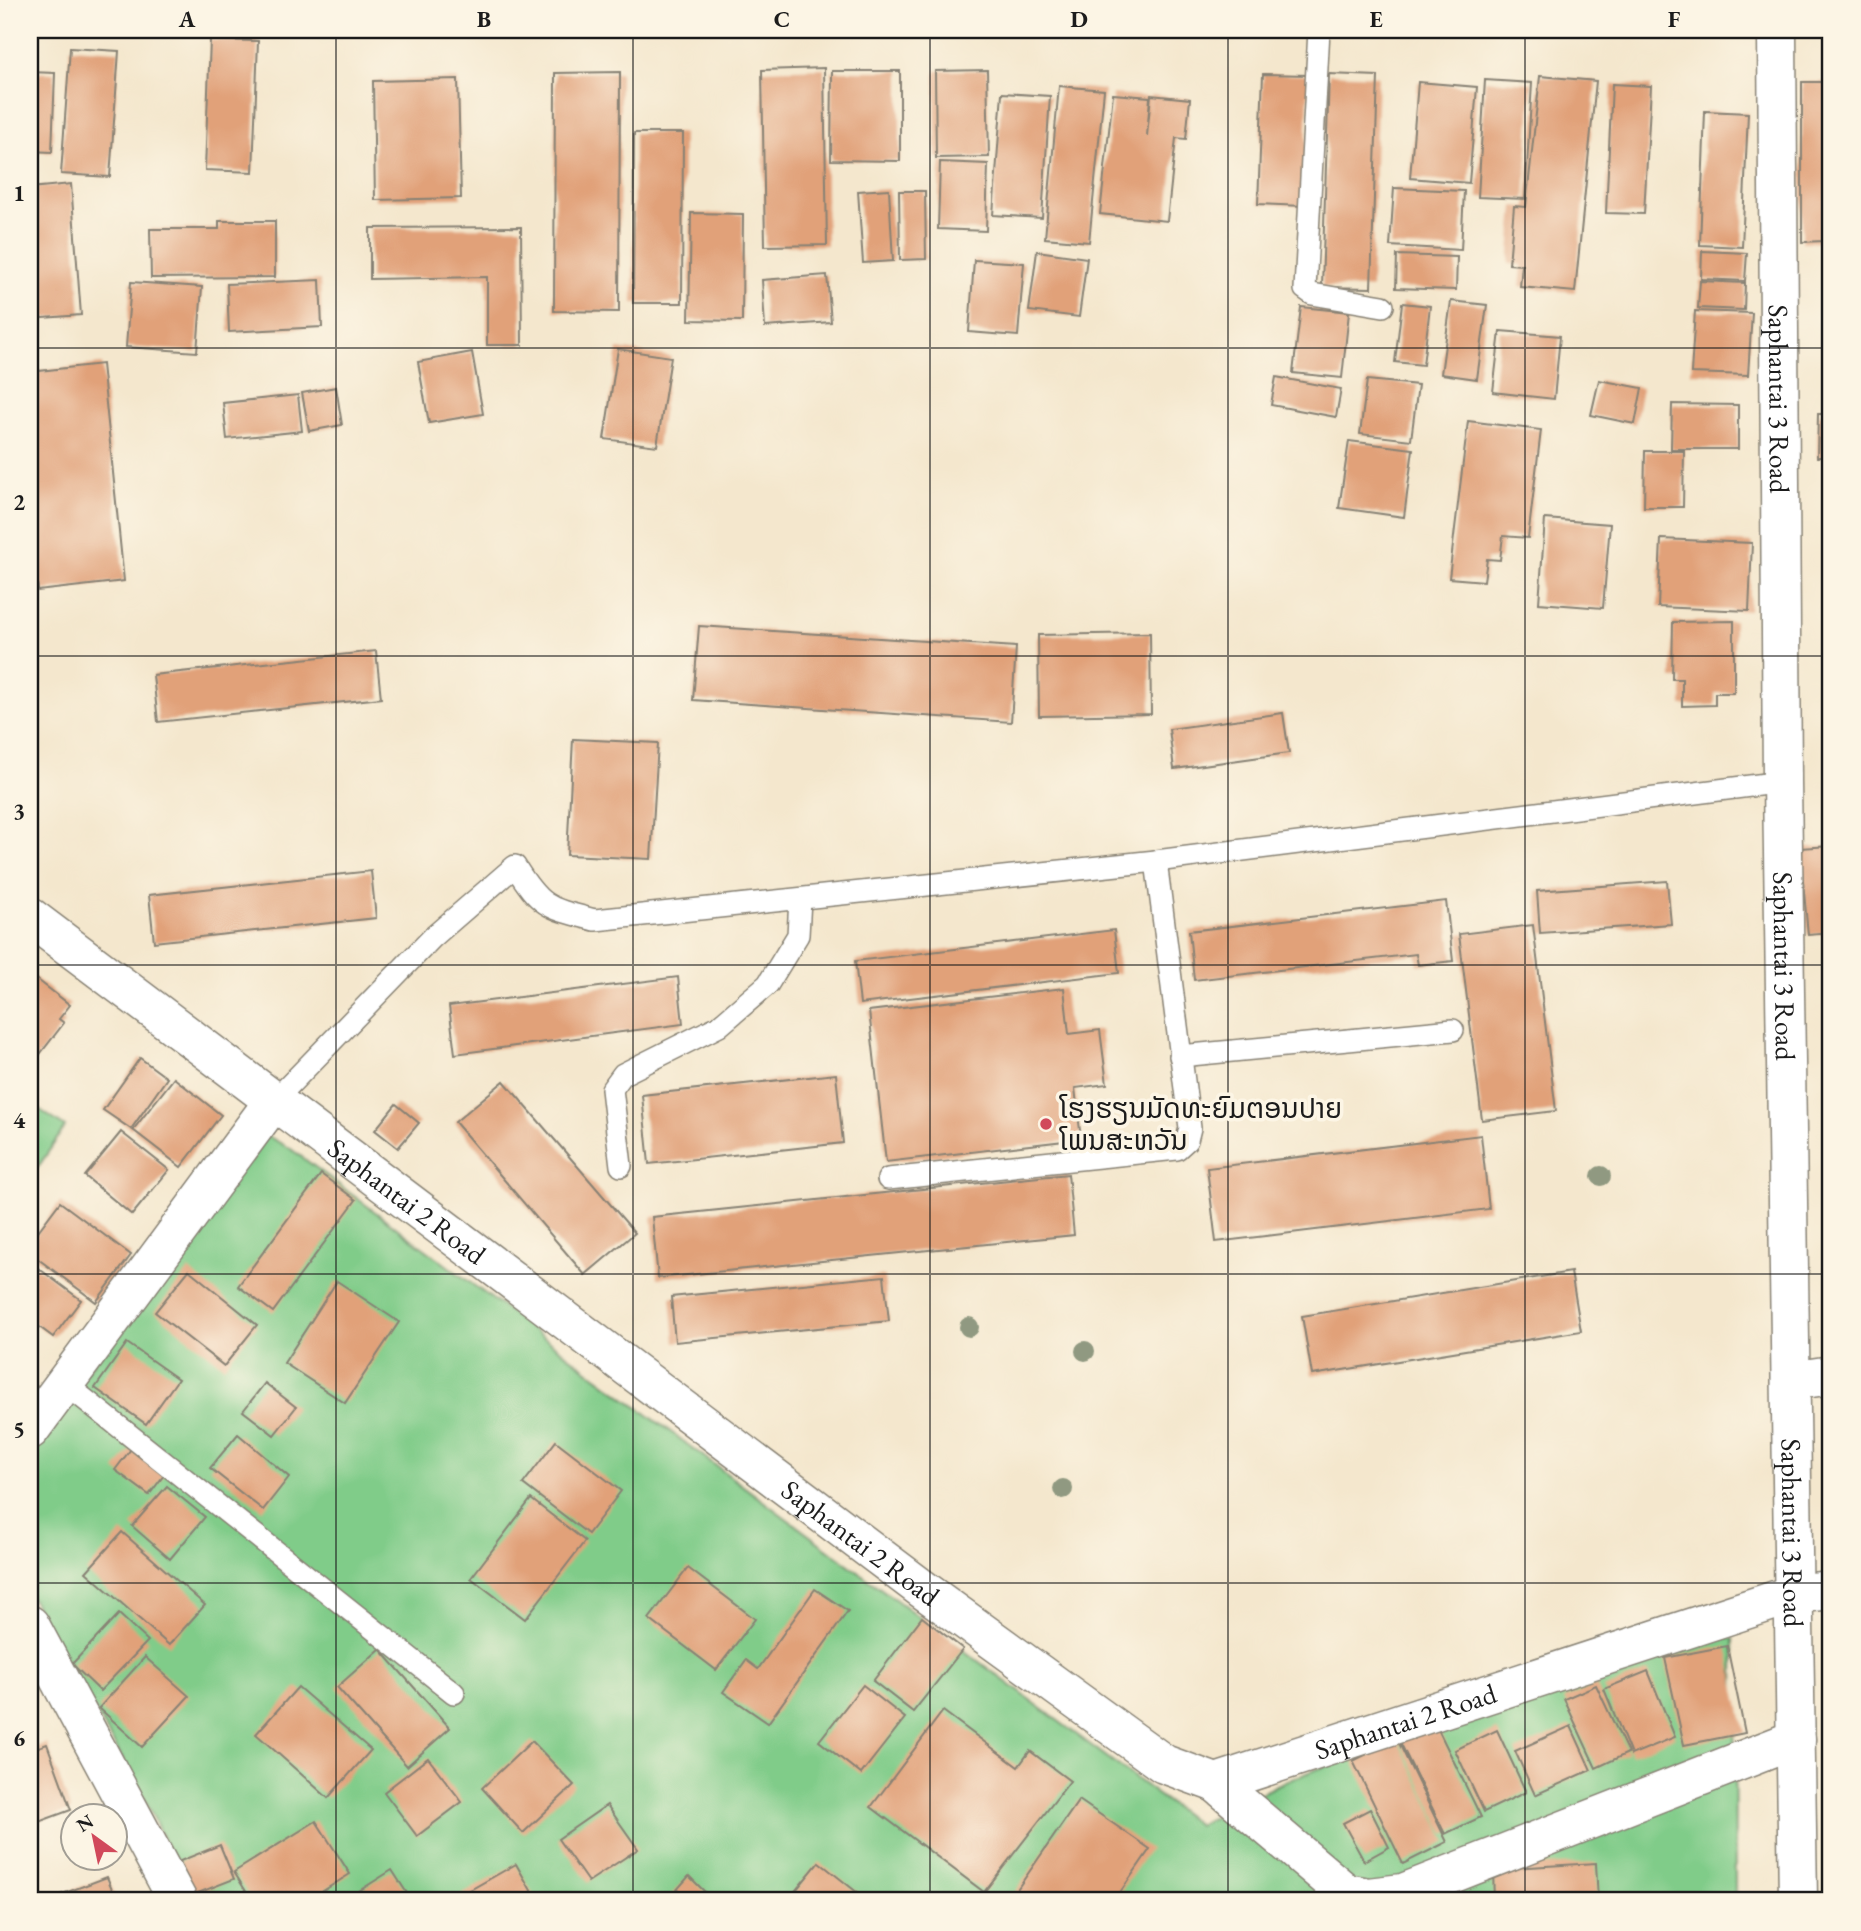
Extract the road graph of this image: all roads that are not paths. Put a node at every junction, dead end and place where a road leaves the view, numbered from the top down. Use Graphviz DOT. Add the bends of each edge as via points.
graph roads {
  1 [pos="1319,30"];
  2 [pos="1777,30"];
  3 [pos="1383,306"];
  4 [pos="1782,782"];
  5 [pos="1156,861"];
  6 [pos="800,899"];
  7 [pos="30,917"];
  8 [pos="1453,1030"];
  9 [pos="1180,1056"];
  10 [pos="273,1102"];
  11 [pos="621,1166"];
  12 [pos="888,1179"];
  13 [pos="1831,1376"];
  14 [pos="1791,1381"];
  15 [pos="63,1382"];
  16 [pos="30,1430"];
  17 [pos="1813,1592"];
  18 [pos="30,1625"];
  19 [pos="454,1693"];
  20 [pos="1796,1739"];
  21 [pos="1216,1783"];
  22 [pos="178,1901"];
  23 [pos="1798,1901"];
  1 -- 3 [label="lane" via="1305,289"];
  2 -- 4 [label="street, Saphantai 3 Road"];
  4 -- 5 [label="lane"];
  4 -- 14 [label="street, Saphantai 3 Road"];
  5 -- 6 [label="lane"];
  5 -- 9 [label="lane"];
  6 -- 10 [label="lane" via="595,920 552,909 533,895 515,866 433,937"];
  6 -- 11 [label="lane" via="798,935 768,984 719,1026 624,1074 612,1089"];
  7 -- 10 [label="street, Saphantai 2 Road"];
  8 -- 9 [label="lane"];
  9 -- 12 [label="lane" via="1190,1128 1187,1140 1177,1149"];
  10 -- 15 [label="street"];
  10 -- 21 [label="street, Saphantai 2 Road" via="1120,1732 1164,1763"];
  13 -- 14 [label="street"];
  14 -- 17 [label="street, Saphantai 3 Road"];
  15 -- 16 [label="street"];
  15 -- 19 [label="lane"];
  17 -- 20 [label="street, Saphantai 3 Road"];
  17 -- 21 [label="street, Saphantai 2 Road"];
  18 -- 22 [label="street"];
  20 -- 21 [label="street" via="1403,1893 1368,1897 1346,1893"];
  20 -- 23 [label="street, Saphantai 3 Road"];
}
